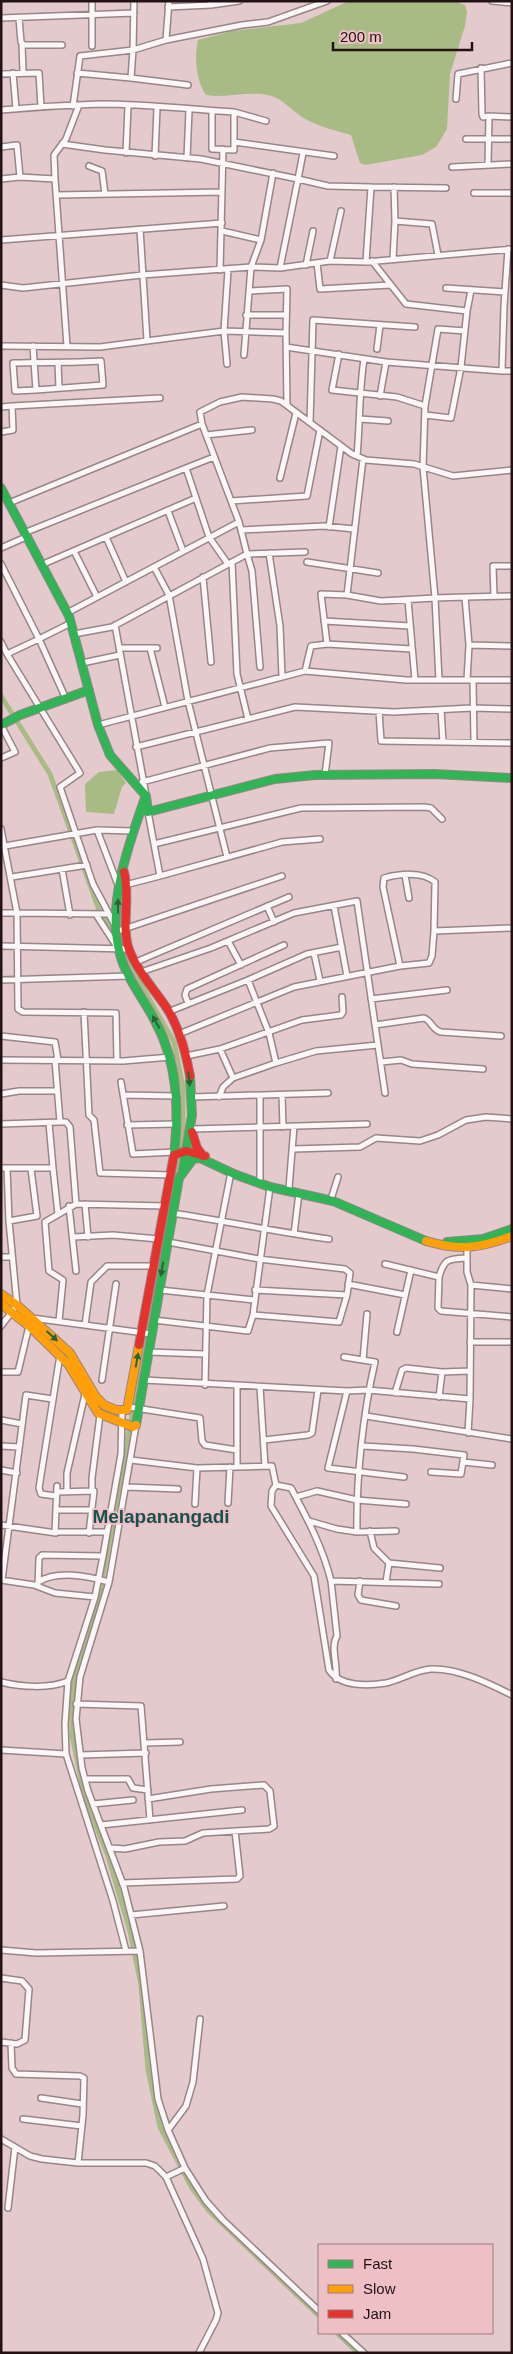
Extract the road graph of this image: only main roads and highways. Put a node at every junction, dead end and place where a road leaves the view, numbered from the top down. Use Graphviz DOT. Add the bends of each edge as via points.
graph roads {
  1 [pos="1,488"];
  2 [pos="89,690"];
  3 [pos="3,724"];
  4 [pos="512,778"];
  5 [pos="146,796"];
  6 [pos="124,872"];
  7 [pos="121,947"];
  8 [pos="138,967"];
  9 [pos="129,974"];
  10 [pos="191,1130"];
  11 [pos="180,1151"];
  12 [pos="200,1156"];
  13 [pos="183,1170"];
  14 [pos="300,1192"];
  15 [pos="170,1207"];
  16 [pos="512,1229"];
  17 [pos="512,1236"];
  18 [pos="163,1240"];
  19 [pos="467,1244"];
  20 [pos="1,1294"];
  21 [pos="1,1304"];
  22 [pos="14,1308"];
  23 [pos="30,1322"];
  24 [pos="147,1333"];
  25 [pos="129,1417"];
  1 -- 2 [label="main road" via="67,613"];
  2 -- 3 [label="main road"];
  2 -- 5 [label="main road" via="110,755"];
  4 -- 5 [label="main road" via="435,774 275,779 148,812"];
  5 -- 6 [label="main road" via="126,852"];
  7 -- 6 [label="main road, one-way" via="118,885"];
  6 -- 7 [label="main road" via="129,884 128,927"];
  7 -- 8 [label="main road"];
  7 -- 9 [label="main road"];
  8 -- 9 [label="main road"];
  8 -- 10 [label="main road, one-way" via="180,1034 191,1097"];
  11 -- 9 [label="main road, one-way" via="170,1057 160,1028"];
  10 -- 11 [label="main road"];
  10 -- 12 [label="main road"];
  11 -- 12 [label="main road"];
  11 -- 13 [label="main road"];
  11 -- 15 [label="main road" via="171,1175"];
  12 -- 13 [label="main road"];
  12 -- 14 [label="main road"];
  12 -- 14 [label="main road" via="231,1172 270,1186"];
  13 -- 15 [label="main road"];
  14 -- 19 [label="main road" via="332,1196 429,1239"];
  14 -- 19 [label="main road" via="342,1204 422,1242 448,1247"];
  15 -- 18 [label="main road"];
  16 -- 19 [label="main road"];
  17 -- 19 [label="main road" via="494,1244"];
  18 -- 24 [label="main road" via="154,1266"];
  18 -- 24 [label="main road, one-way" via="160,1290 154,1320"];
  20 -- 22 [label="main road"];
  21 -- 22 [label="main road"];
  22 -- 23 [label="main road"];
  23 -- 25 [label="main road, one-way" via="70,1353 104,1405"];
  23 -- 25 [label="main road" via="75,1373 100,1415"];
  25 -- 24 [label="main road, one-way"];
  24 -- 25 [label="main road" via="149,1352 144,1380"];
}
